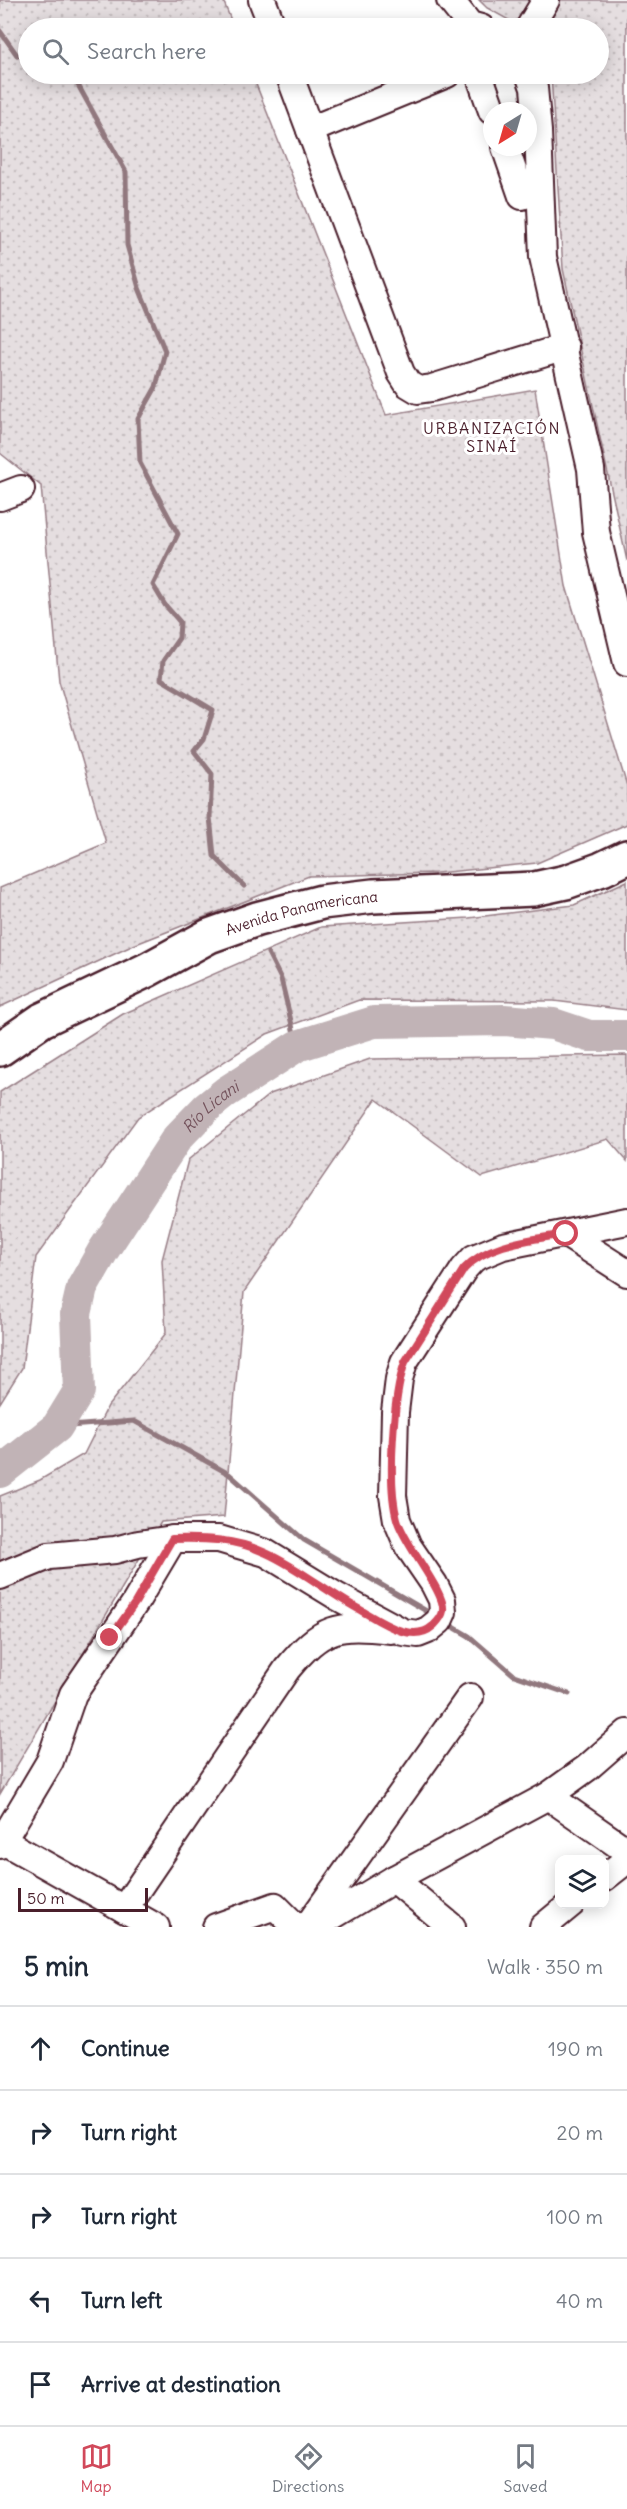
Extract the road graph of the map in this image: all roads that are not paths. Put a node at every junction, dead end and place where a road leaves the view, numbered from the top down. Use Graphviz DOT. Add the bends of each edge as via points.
graph roads {
  1 [pos="262,0"];
  2 [pos="546,0"];
  3 [pos="450,1"];
  4 [pos="269,18"];
  5 [pos="457,18"];
  6 [pos="464,18"];
  7 [pos="535,18"];
  8 [pos="293,84"];
  9 [pos="423,84"];
  10 [pos="483,84"];
  11 [pos="533,84"];
  12 [pos="489,102"];
  13 [pos="310,130"];
  14 [pos="508,156"];
  15 [pos="522,196"];
  16 [pos="565,347"];
  17 [pos="627,663"];
  18 [pos="627,857"];
  19 [pos="0,1049"];
  20 [pos="627,1221"];
  21 [pos="566,1234"];
  22 [pos="627,1273"];
  23 [pos="172,1539"];
  24 [pos="0,1576"];
  25 [pos="403,1632"];
  26 [pos="470,1697"];
  27 [pos="627,1733"];
  28 [pos="548,1796"];
  29 [pos="1,1843"];
  30 [pos="627,1851"];
  31 [pos="627,1860"];
  32 [pos="609,1874"];
  33 [pos="394,1879"];
  34 [pos="124,1909"];
  35 [pos="566,1909"];
  36 [pos="156,1927"];
  37 [pos="216,1927"];
  38 [pos="296,1927"];
  39 [pos="307,1927"];
  40 [pos="314,1927"];
  41 [pos="452,1927"];
  42 [pos="543,1927"];
  1 -- 4 [label="street"];
  2 -- 7 [label="street"];
  3 -- 5 [label="street"];
  3 -- 6 [label="street"];
  8 -- 13 [label="street"];
  9 -- 13 [label="street"];
  10 -- 12 [label="street"];
  11 -- 16 [label="street" via="543,257"];
  13 -- 16 [label="street" via="408,384 418,390 432,388"];
  14 -- 15 [label="street"];
  16 -- 17 [label="street" via="591,468 596,532"];
  18 -- 19 [label="main road, Avenida Panamericana" via="566,882 534,889 373,896 322,902 257,919 209,936 42,1020"];
  20 -- 21 [label="street"];
  21 -- 22 [label="street"];
  21 -- 25 [label="street" via="503,1246 474,1258 405,1362 395,1412 393,1496 397,1520 408,1546 434,1584 443,1612 428,1630 418,1634"];
  23 -- 24 [label="street" via="115,1551 49,1556"];
  23 -- 25 [label="street" via="219,1539 266,1553"];
  23 -- 29 [label="street" via="74,1694 50,1761"];
  25 -- 34 [label="street" via="344,1627 330,1630 303,1650"];
  26 -- 39 [label="street"];
  27 -- 28 [label="street"];
  28 -- 30 [label="street"];
  28 -- 33 [label="street"];
  29 -- 34 [label="street"];
  31 -- 32 [label="street"];
  33 -- 40 [label="street"];
  33 -- 41 [label="street"];
  34 -- 36 [label="street"];
  35 -- 42 [label="street"];
  37 -- 38 [label="street" via="275,1906"];
}
